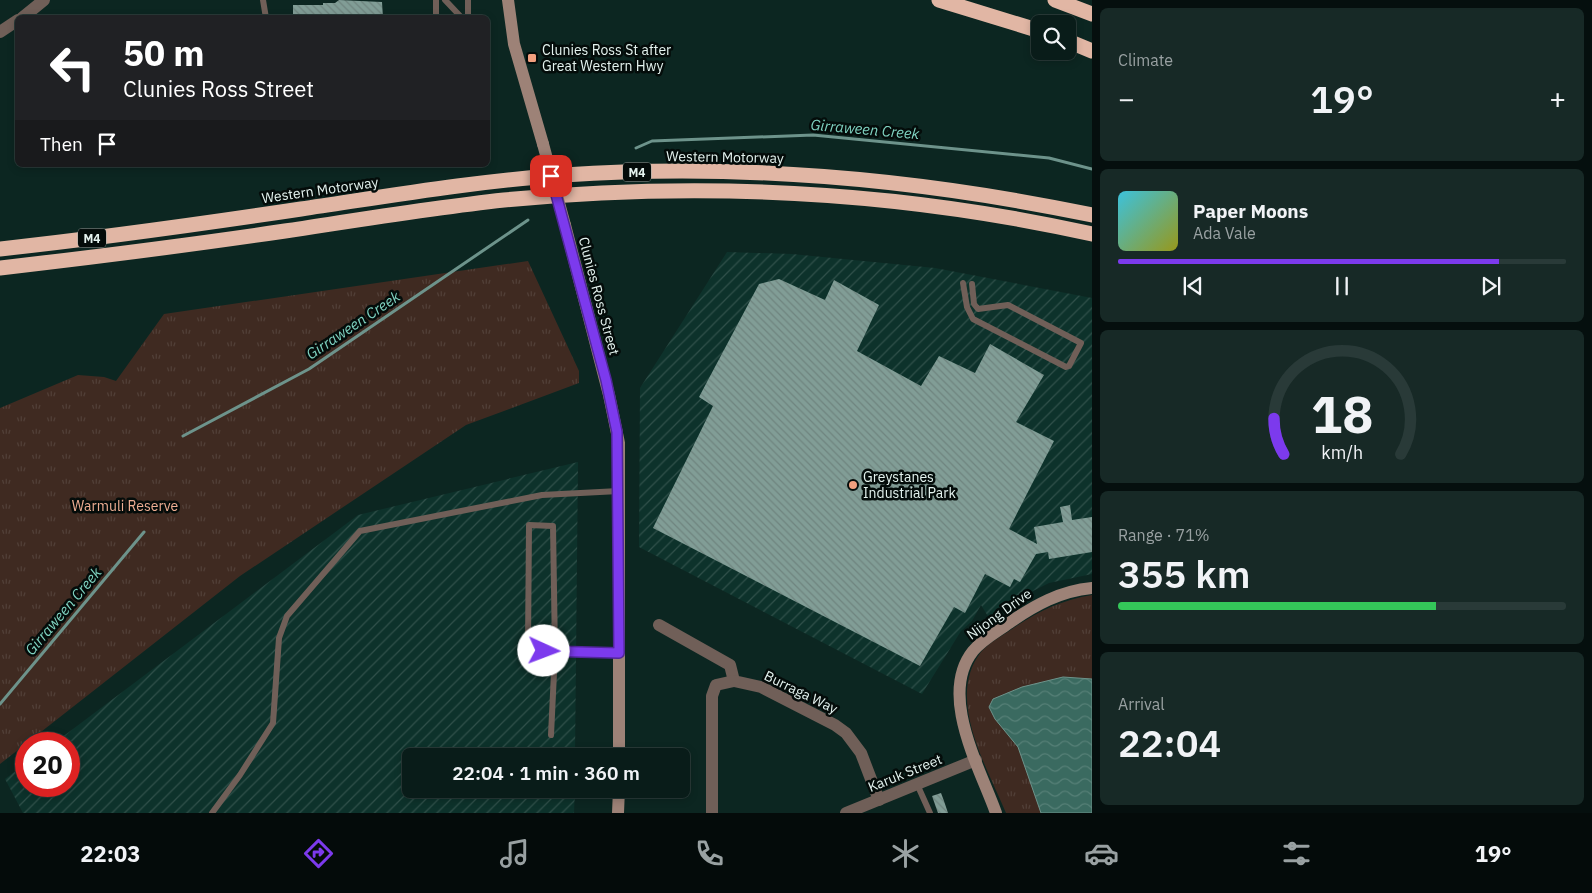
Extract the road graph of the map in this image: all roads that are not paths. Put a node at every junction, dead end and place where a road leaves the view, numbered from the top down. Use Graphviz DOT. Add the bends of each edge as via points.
graph roads {
  1 [pos="53,0"];
  2 [pos="263,0"];
  3 [pos="436,0"];
  4 [pos="445,0"];
  5 [pos="468,0"];
  6 [pos="939,0"];
  7 [pos="1055,0"];
  8 [pos="509,3"];
  9 [pos="41,4"];
  10 [pos="1092,14"];
  11 [pos="26,15"];
  12 [pos="266,15"];
  13 [pos="436,15"];
  14 [pos="459,15"];
  15 [pos="468,15"];
  16 [pos="15,22"];
  17 [pos="1031,28"];
  18 [pos="0,32"];
  19 [pos="1076,44"];
  20 [pos="1092,50"];
  21 [pos="1092,215"];
  22 [pos="1092,234"];
  23 [pos="0,249"];
  24 [pos="0,268"];
  25 [pos="963,283"];
  26 [pos="972,284"];
  27 [pos="619,491"];
  28 [pos="1092,588"];
  29 [pos="659,625"];
  30 [pos="556,652"];
  31 [pos="619,653"];
  32 [pos="734,681"];
  33 [pos="551,735"];
  34 [pos="619,748"];
  35 [pos="976,760"];
  36 [pos="917,784"];
  37 [pos="618,798"];
  38 [pos="879,800"];
  39 [pos="212,813"];
  40 [pos="618,813"];
  41 [pos="712,813"];
  42 [pos="846,813"];
  43 [pos="930,813"];
  44 [pos="996,813"];
  1 -- 9 [label="street"];
  2 -- 12 [label="lane"];
  3 -- 13 [label="lane"];
  4 -- 14 [label="lane"];
  5 -- 15 [label="lane"];
  6 -- 17 [label="highway"];
  7 -- 10 [label="highway"];
  8 -- 27 [label="street, Clunies Ross Street, bridge" via="514,44 565,225 615,422"];
  9 -- 11 [label="street"];
  16 -- 18 [label="street"];
  19 -- 20 [label="highway"];
  21 -- 23 [label="highway, Western Motorway / M4" via="971,192 850,179 764,173 619,173 467,185"];
  22 -- 24 [label="highway, M4" via="971,211 848,197 727,190 650,191 464,205"];
  25 -- 26 [label="lane" via="967,307 973,319 1069,366 1081,343 1008,305 978,309 974,304"];
  27 -- 31 [label="street, Clunies Ross Street"];
  27 -- 39 [label="lane" via="542,495 360,531 287,616 279,638 274,723"];
  28 -- 35 [label="street, Nijong Drive" via="1046,600 972,652 965,664 959,690 962,718"];
  29 -- 32 [label="street" via="730,665"];
  30 -- 30 [label="lane" via="553,526 529,525 528,646 533,650"];
  30 -- 31 [label="lane"];
  30 -- 33 [label="lane"];
  31 -- 34 [label="street, Clunies Ross Street"];
  32 -- 38 [label="street, Burraga Way" via="761,687 846,733 861,753"];
  32 -- 41 [label="street" via="716,685 712,696"];
  35 -- 36 [label="street, Karuk Street"];
  35 -- 44 [label="street, Nijong Drive"];
  36 -- 38 [label="street, Karuk Street"];
  36 -- 43 [label="lane"];
  37 -- 40 [label="street"];
  38 -- 42 [label="street, Karuk Street"];
}
